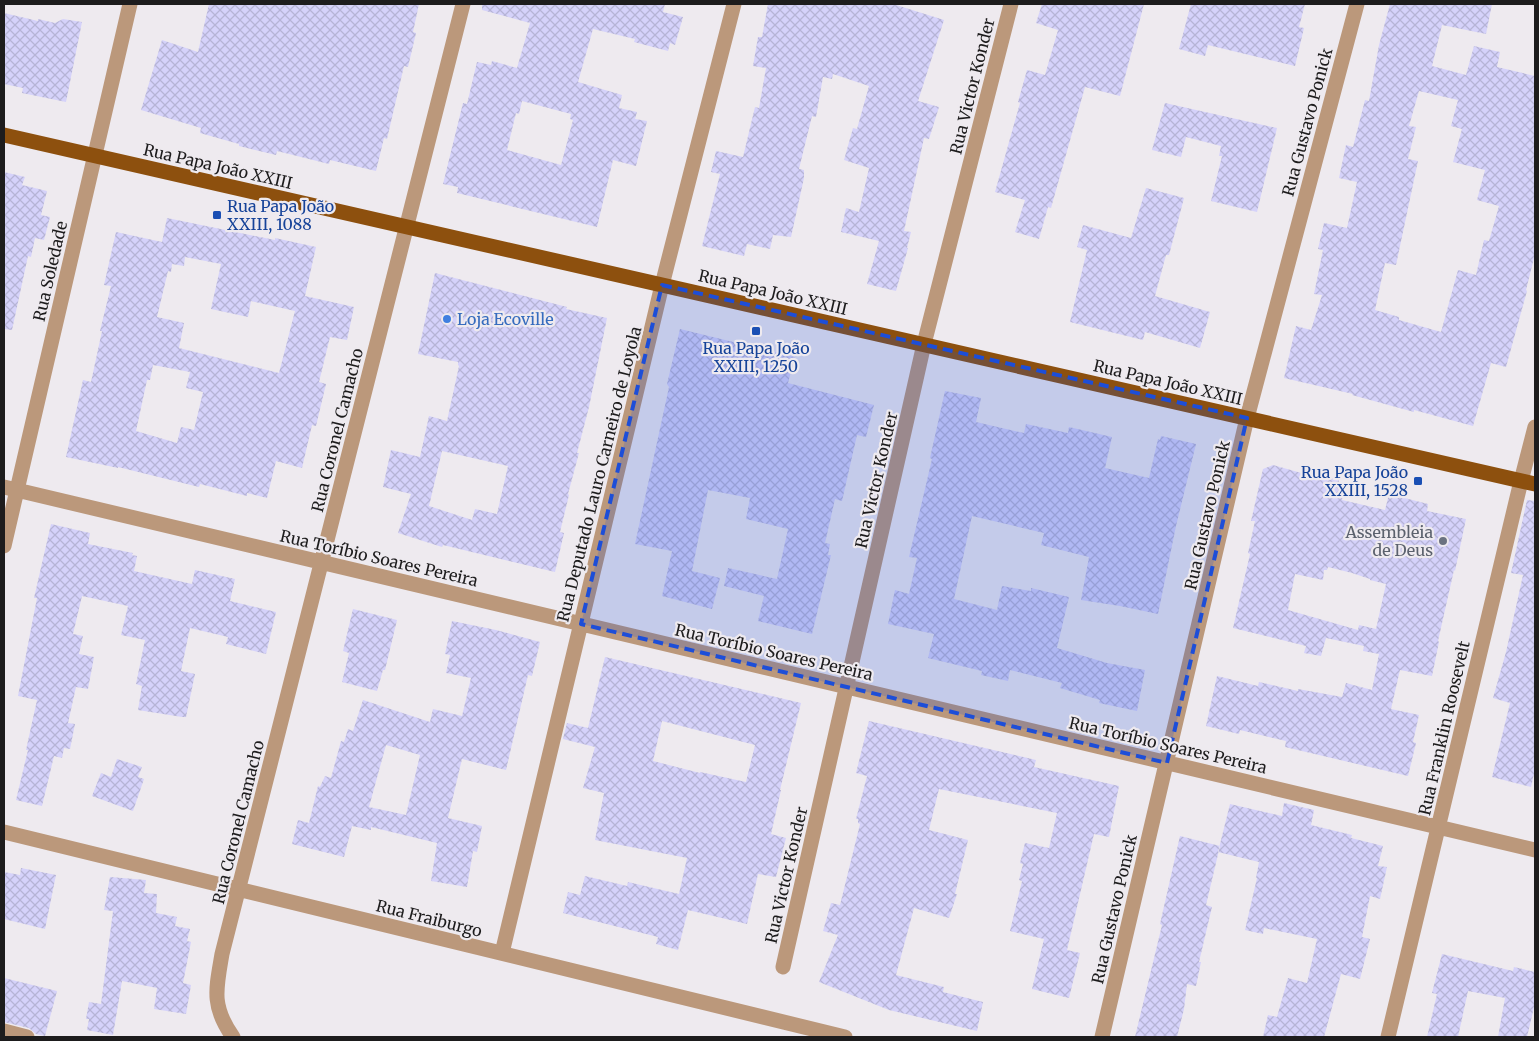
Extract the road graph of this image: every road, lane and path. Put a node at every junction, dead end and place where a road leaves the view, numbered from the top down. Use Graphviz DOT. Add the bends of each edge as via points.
graph roads {
  1 [pos="130,4"];
  2 [pos="464,4"];
  3 [pos="734,4"];
  4 [pos="1011,4"];
  5 [pos="1357,4"];
  6 [pos="4,135"];
  7 [pos="95,156"];
  8 [pos="407,226"];
  9 [pos="662,285"];
  10 [pos="924,344"];
  11 [pos="1247,418"];
  12 [pos="1535,427"];
  13 [pos="1528,482"];
  14 [pos="10,488"];
  15 [pos="4,546"];
  16 [pos="322,562"];
  17 [pos="581,624"];
  18 [pos="846,687"];
  19 [pos="1167,763"];
  20 [pos="1438,828"];
  21 [pos="4,832"];
  22 [pos="1535,850"];
  23 [pos="238,889"];
  24 [pos="502,953"];
  25 [pos="783,967"];
  26 [pos="4,1031"];
  27 [pos="28,1037"];
  28 [pos="233,1037"];
  29 [pos="845,1037"];
  30 [pos="1102,1037"];
  31 [pos="1388,1037"];
  1 -- 7 [label="street, Rua Soledade"];
  2 -- 8 [label="street, Rua Coronel Camacho"];
  3 -- 9 [label="street, Rua Deputado Lauro Carneiro de Loyola"];
  4 -- 10 [label="street, Rua Victor Konder"];
  5 -- 11 [label="street, Rua Gustavo Ponick"];
  6 -- 7 [label="main road, Rua Papa João XXIII"];
  7 -- 8 [label="main road, Rua Papa João XXIII"];
  7 -- 14 [label="street, Rua Soledade"];
  8 -- 9 [label="main road, Rua Papa João XXIII"];
  8 -- 16 [label="street, Rua Coronel Camacho"];
  9 -- 10 [label="main road, Rua Papa João XXIII"];
  9 -- 17 [label="street, Rua Deputado Lauro Carneiro de Loyola"];
  10 -- 11 [label="main road, Rua Papa João XXIII"];
  10 -- 18 [label="street, Rua Victor Konder"];
  11 -- 13 [label="main road, Rua Papa João XXIII"];
  11 -- 19 [label="street, Rua Gustavo Ponick"];
  12 -- 13 [label="street, Rua Franklin Roosevelt"];
  13 -- 20 [label="street, Rua Franklin Roosevelt"];
  14 -- 15 [label="street, Rua Soledade"];
  14 -- 16 [label="street, Rua Toríbio Soares Pereira"];
  16 -- 17 [label="street, Rua Toríbio Soares Pereira"];
  16 -- 23 [label="street, Rua Coronel Camacho"];
  17 -- 18 [label="street, Rua Toríbio Soares Pereira"];
  17 -- 24 [label="street, Rua Deputado Lauro Carneiro de Loyola"];
  18 -- 19 [label="street, Rua Toríbio Soares Pereira"];
  18 -- 25 [label="street, Rua Victor Konder"];
  19 -- 20 [label="street, Rua Toríbio Soares Pereira"];
  19 -- 30 [label="street, Rua Gustavo Ponick"];
  20 -- 22 [label="street, Rua Toríbio Soares Pereira"];
  20 -- 31 [label="street, Rua Franklin Roosevelt"];
  21 -- 23 [label="street, Rua Fraiburgo"];
  23 -- 24 [label="street, Rua Fraiburgo"];
  23 -- 28 [label="street, Rua Coronel Camacho" via="217,984 220,1016"];
  24 -- 29 [label="street, Rua Fraiburgo"];
  26 -- 27 [label="street"];
}
